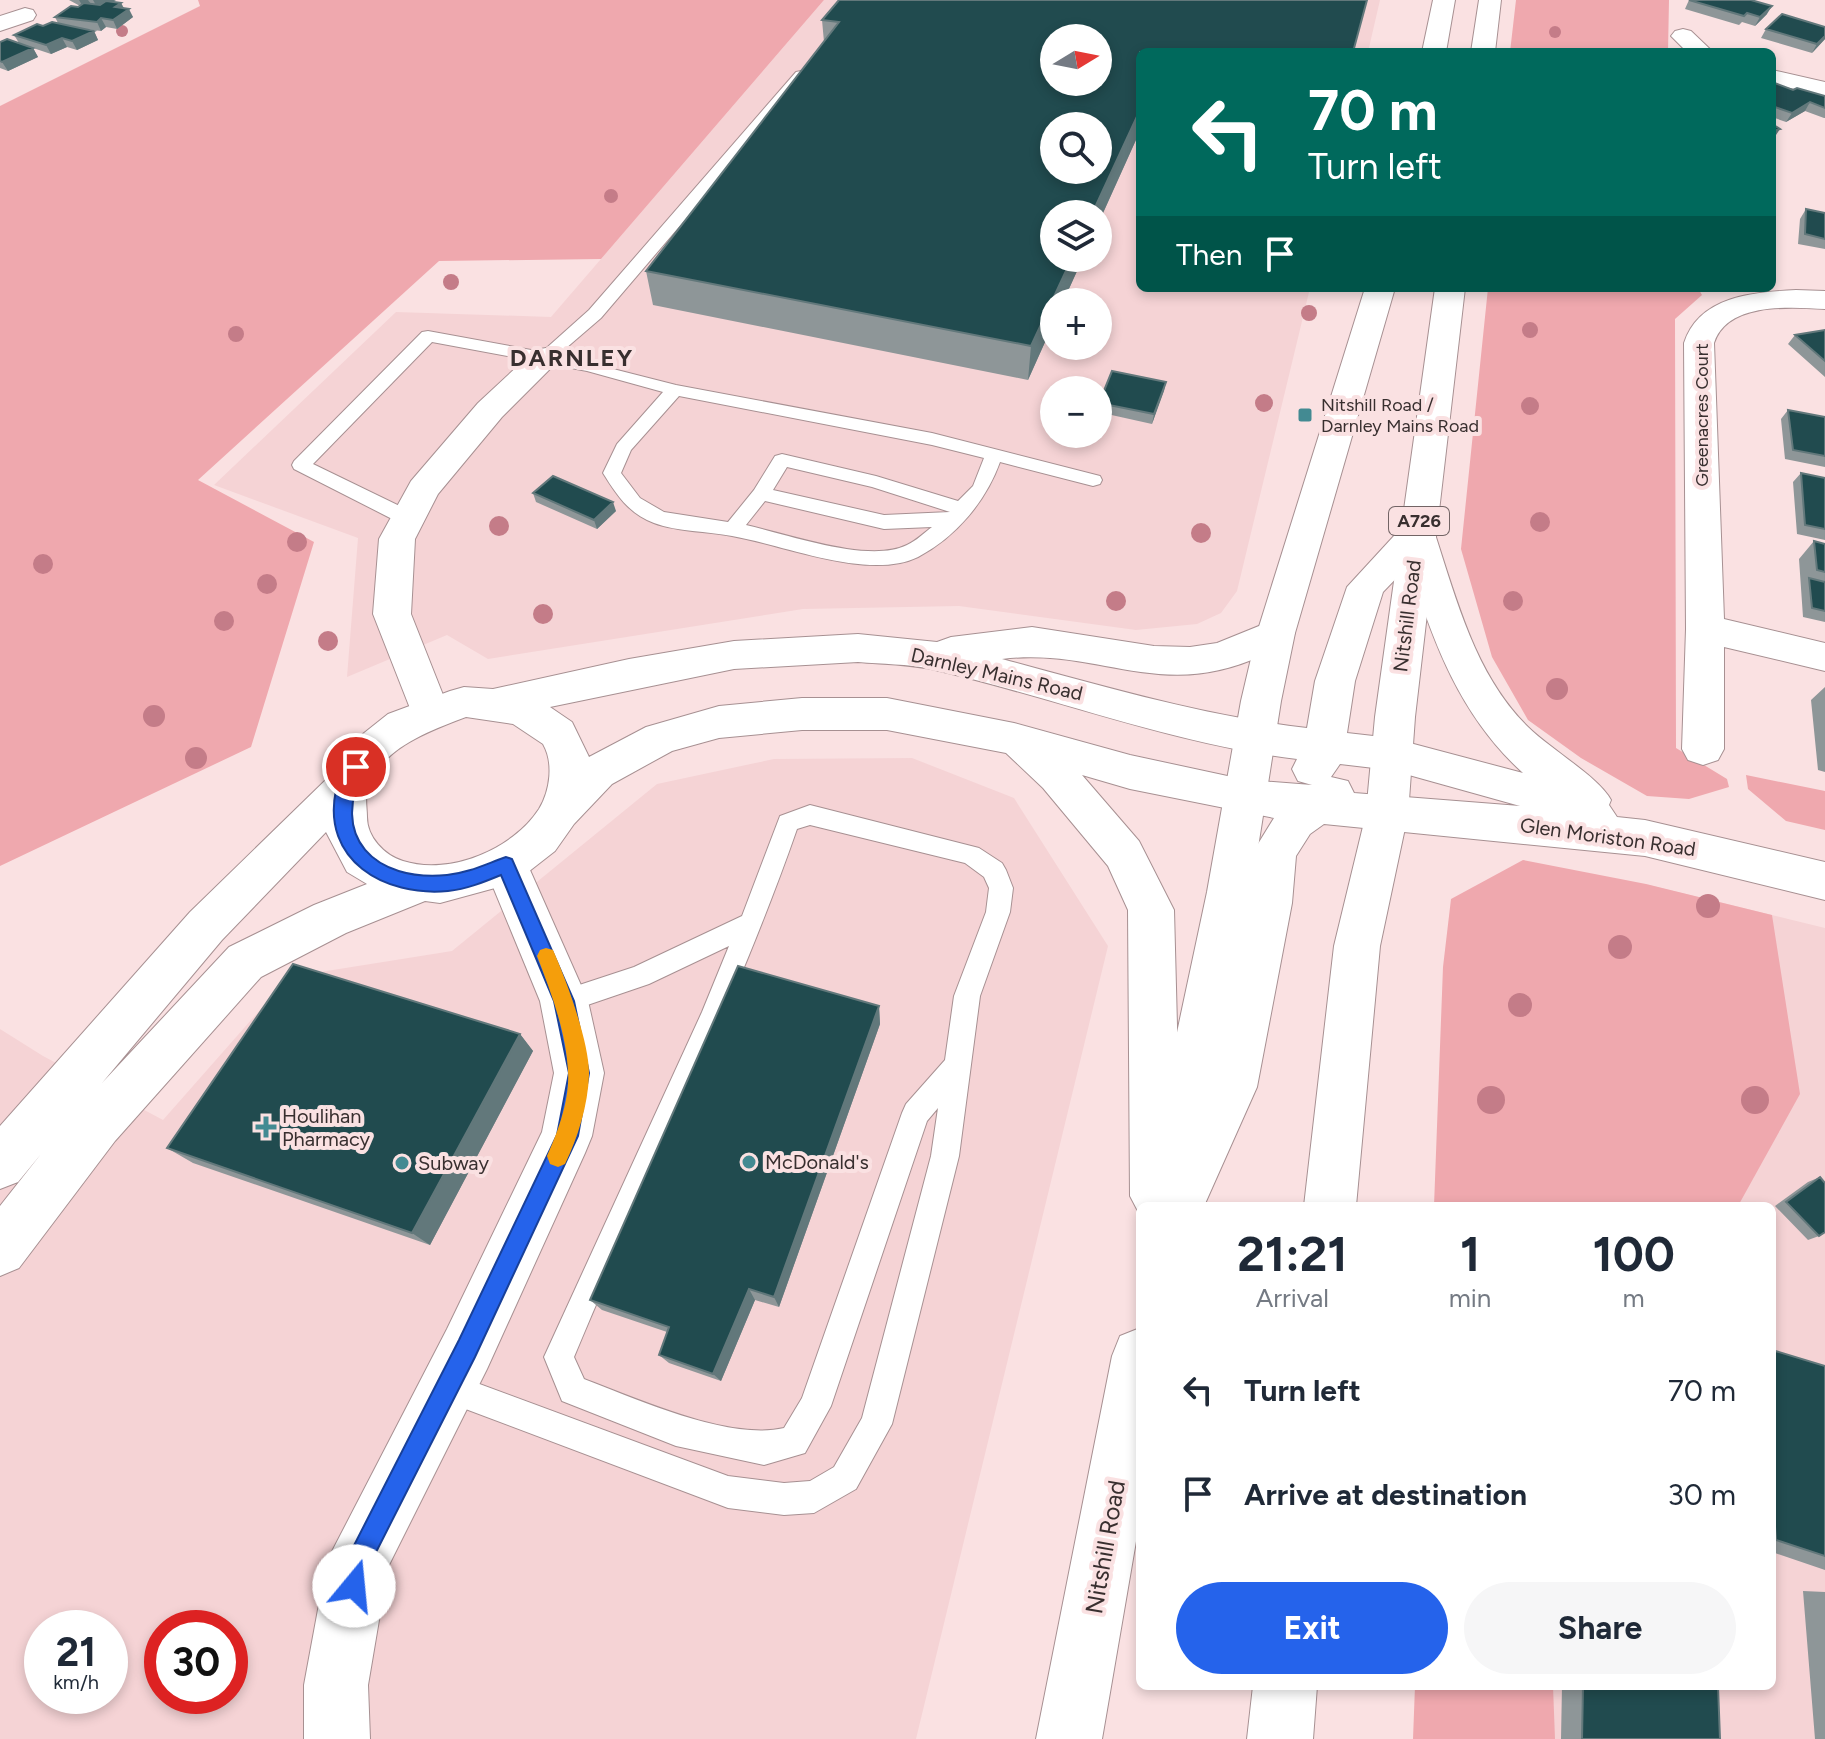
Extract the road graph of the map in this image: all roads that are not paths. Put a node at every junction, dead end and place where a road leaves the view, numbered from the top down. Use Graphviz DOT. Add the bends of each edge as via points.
graph roads {
  1 [pos="1444,0"];
  2 [pos="1490,0"];
  3 [pos="25,15"];
  4 [pos="0,24"];
  5 [pos="1435,48"];
  6 [pos="1484,48"];
  7 [pos="808,71"];
  8 [pos="1776,78"];
  9 [pos="1825,89"];
  10 [pos="1379,292"];
  11 [pos="1449,292"];
  12 [pos="1825,300"];
  13 [pos="546,357"];
  14 [pos="675,390"];
  15 [pos="994,455"];
  16 [pos="1093,480"];
  17 [pos="761,494"];
  18 [pos="958,514"];
  19 [pos="407,518"];
  20 [pos="733,529"];
  21 [pos="1417,534"];
  22 [pos="1705,629"];
  23 [pos="1276,633"];
  24 [pos="928,654"];
  25 [pos="1825,657"];
  26 [pos="498,703"];
  27 [pos="429,710"];
  28 [pos="1256,738"];
  29 [pos="1014,739"];
  30 [pos="1324,746"];
  31 [pos="1703,749"];
  32 [pos="1391,754"];
  33 [pos="347,782"];
  34 [pos="1246,797"];
  35 [pos="1315,805"];
  36 [pos="562,811"];
  37 [pos="1387,814"];
  38 [pos="1645,838"];
  39 [pos="506,865"];
  40 [pos="1825,881"];
  41 [pos="419,884"];
  42 [pos="752,923"];
  43 [pos="564,1001"];
  44 [pos="955,1068"];
  45 [pos="0,1166"];
  46 [pos="45,1192"];
  47 [pos="1156,1202"];
  48 [pos="1167,1202"];
  49 [pos="1179,1202"];
  50 [pos="1330,1202"];
  51 [pos="0,1249"];
  52 [pos="1136,1378"];
  53 [pos="447,1387"];
  54 [pos="1285,1690"];
  55 [pos="337,1739"];
  56 [pos="1069,1739"];
  57 [pos="1280,1739"];
  1 -- 5 [label="street"];
  2 -- 6 [label="street"];
  3 -- 4 [label="street"];
  7 -- 13 [label="lane" via="595,314"];
  8 -- 9 [label="street"];
  10 -- 23 [label="street"];
  11 -- 21 [label="street, Nitshill Road / A726"];
  12 -- 22 [label="street, Greenacres Court" via="1793,298 1744,306 1706,325 1699,343"];
  13 -- 14 [label="lane"];
  13 -- 19 [label="street" via="490,410 423,489"];
  13 -- 19 [label="lane" via="428,336 301,465"];
  14 -- 15 [label="lane"];
  14 -- 20 [label="lane" via="623,448 612,473 633,503 659,518"];
  15 -- 16 [label="lane"];
  15 -- 18 [label="lane" via="981,489"];
  17 -- 18 [label="lane" via="884,522"];
  17 -- 18 [label="lane" via="782,460 876,482"];
  17 -- 20 [label="lane"];
  18 -- 20 [label="lane" via="911,552 880,558"];
  19 -- 27 [label="street" via="397,539 392,614"];
  21 -- 30 [label="street" via="1366,587 1335,681"];
  21 -- 32 [label="street, Nitshill Road / A726"];
  21 -- 38 [label="street" via="1443,615 1493,715 1570,786"];
  22 -- 25 [label="street"];
  22 -- 31 [label="street, Greenacres Court"];
  23 -- 24 [label="street" via="1223,657 1190,662 1032,641"];
  23 -- 28 [label="street"];
  24 -- 26 [label="street, Darnley Mains Road" via="858,648 734,655"];
  24 -- 28 [label="street, Darnley Mains Road"];
  26 -- 27 [label="street" via="464,702"];
  26 -- 36 [label="street" via="529,711 553,729 567,752 571,780"];
  27 -- 33 [label="street" via="394,728 366,752"];
  28 -- 30 [label="street"];
  28 -- 34 [label="street"];
  29 -- 34 [label="street"];
  29 -- 36 [label="street" via="887,714 802,714 719,722 660,738 597,772"];
  29 -- 47 [label="street" via="1092,813 1124,854 1151,910"];
  30 -- 32 [label="street"];
  30 -- 34 [label="street" via="1323,757 1306,777"];
  32 -- 35 [label="street"];
  32 -- 37 [label="street, Nitshill Road / A726"];
  32 -- 38 [label="street" via="1524,790"];
  33 -- 41 [label="street" via="341,810 345,836 361,859 387,875"];
  33 -- 45 [label="street" via="206,926"];
  34 -- 35 [label="street"];
  34 -- 48 [label="street"];
  35 -- 37 [label="street"];
  35 -- 49 [label="street" via="1295,822 1275,852 1270,903 1232,1087"];
  36 -- 39 [label="street" via="539,840"];
  37 -- 38 [label="street, Glen Moriston Road"];
  37 -- 50 [label="street, Nitshill Road / A726" via="1357,946"];
  38 -- 40 [label="street, Glen Moriston Road"];
  39 -- 41 [label="street" via="463,880"];
  39 -- 43 [label="street"];
  41 -- 46 [label="street" via="330,919 245,962 97,1124"];
  42 -- 43 [label="lane" via="640,976"];
  42 -- 44 [label="lane" via="788,823 810,815 971,855 994,870 1001,888 998,912 967,996"];
  42 -- 44 [label="lane" via="559,1357 573,1390 676,1430 764,1449 794,1442 815,1406 916,1113"];
  43 -- 53 [label="street" via="579,1073 567,1136"];
  44 -- 53 [label="lane" via="945,1156 876,1424 845,1478 814,1497 728,1492"];
  45 -- 46 [label="lane"];
  46 -- 51 [label="street"];
  52 -- 56 [label="street, Nitshill Road"];
  53 -- 55 [label="street" via="358,1561 336,1685"];
  54 -- 57 [label="street"];
}
